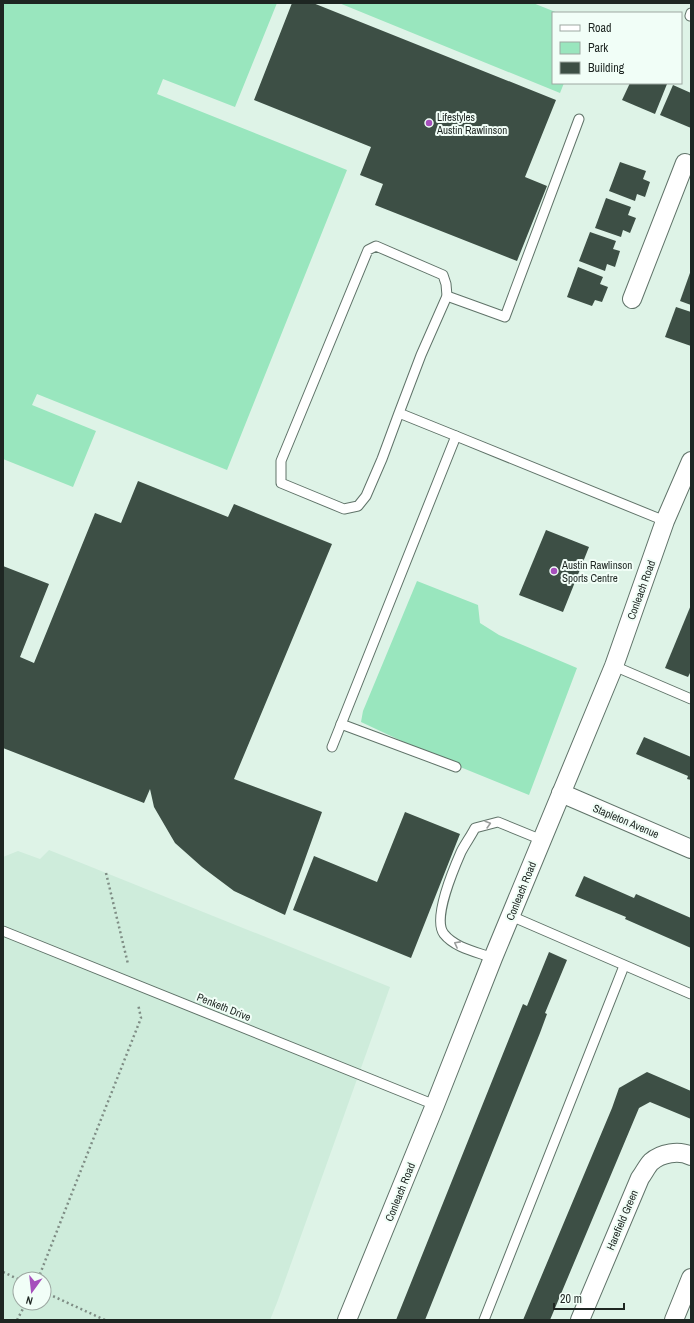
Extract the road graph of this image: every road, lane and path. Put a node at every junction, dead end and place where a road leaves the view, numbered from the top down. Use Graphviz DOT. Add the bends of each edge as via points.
graph roads {
  1 [pos="579,119"];
  2 [pos="691,166"];
  3 [pos="447,296"];
  4 [pos="632,299"];
  5 [pos="399,413"];
  6 [pos="456,436"];
  7 [pos="691,461"];
  8 [pos="665,521"];
  9 [pos="614,666"];
  10 [pos="691,699"];
  11 [pos="341,724"];
  12 [pos="332,747"];
  13 [pos="456,767"];
  14 [pos="561,793"];
  15 [pos="542,840"];
  16 [pos="691,849"];
  17 [pos="106,873"];
  18 [pos="511,916"];
  19 [pos="3,931"];
  20 [pos="493,958"];
  21 [pos="624,966"];
  22 [pos="133,984"];
  23 [pos="691,994"];
  24 [pos="435,1105"];
  25 [pos="691,1156"];
  26 [pos="41,1271"];
  27 [pos="691,1278"];
  28 [pos="52,1296"];
  29 [pos="22,1311"];
  30 [pos="17,1320"];
  31 [pos="105,1320"];
  32 [pos="347,1320"];
  33 [pos="484,1320"];
  34 [pos="580,1320"];
  35 [pos="674,1320"];
  1 -- 3 [label="lane" via="505,317"];
  2 -- 4 [label="street" via="684,163"];
  3 -- 5 [label="lane"];
  3 -- 5 [label="lane" via="443,275 376,246 368,250 281,461 281,482 344,509 358,506 366,496"];
  5 -- 6 [label="lane"];
  6 -- 8 [label="lane"];
  6 -- 11 [label="lane"];
  7 -- 8 [label="street, Conleach Road"];
  8 -- 9 [label="street, Conleach Road"];
  9 -- 10 [label="lane"];
  9 -- 14 [label="street, Conleach Road"];
  11 -- 12 [label="lane"];
  11 -- 13 [label="lane"];
  14 -- 15 [label="street, Conleach Road"];
  14 -- 16 [label="street, Stapleton Avenue"];
  15 -- 18 [label="street, Conleach Road"];
  20 -- 15 [label="lane, one-way" via="454,944 443,933 440,915 443,899 461,851 475,828 498,822"];
  17 -- 22 [label="path"];
  18 -- 20 [label="street, Conleach Road"];
  18 -- 21 [label="lane"];
  19 -- 22 [label="lane, Penketh Drive"];
  20 -- 24 [label="street, Conleach Road"];
  21 -- 23 [label="lane"];
  21 -- 33 [label="lane"];
  22 -- 24 [label="lane, Penketh Drive"];
  22 -- 26 [label="path" via="141,1018"];
  24 -- 32 [label="street, Conleach Road"];
  25 -- 34 [label="street, Harefield Green" via="669,1152 651,1161 640,1178"];
  27 -- 35 [label="street"];
  28 -- 31 [label="path"];
  29 -- 30 [label="path"];
}
